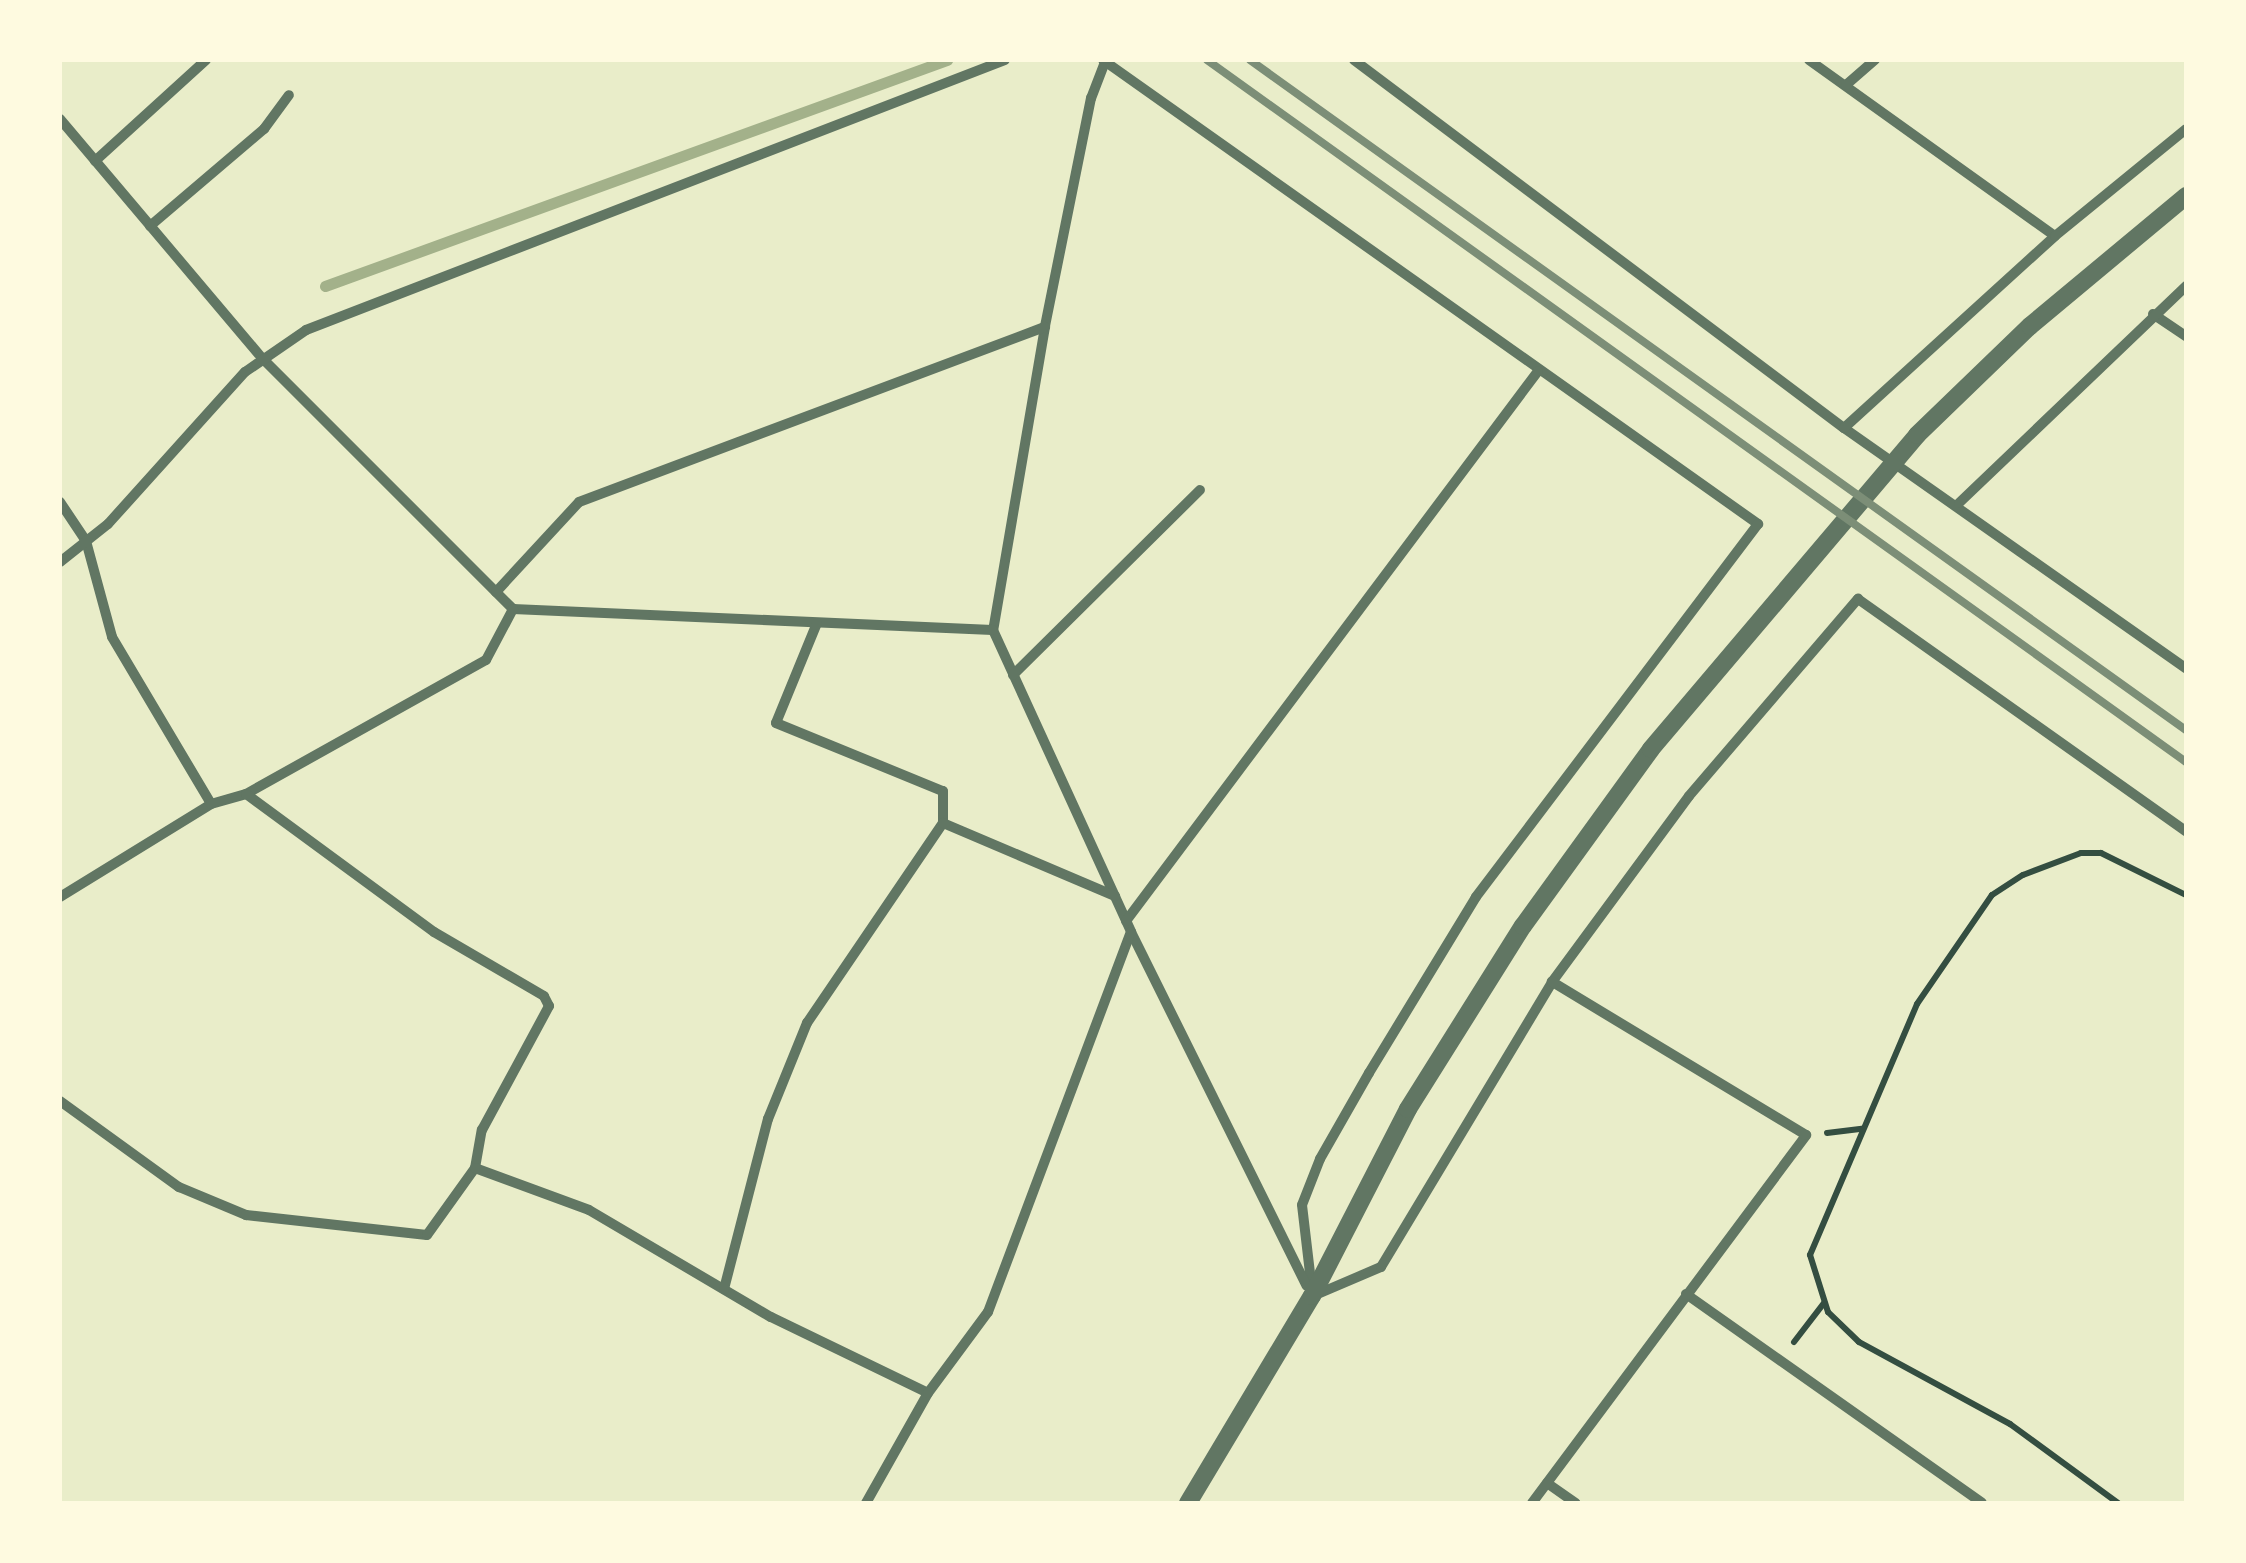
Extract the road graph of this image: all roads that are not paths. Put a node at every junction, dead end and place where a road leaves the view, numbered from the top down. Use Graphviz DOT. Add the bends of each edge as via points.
graph roads {
  1 [pos="206,60"];
  2 [pos="1005,60"];
  3 [pos="1354,60"];
  4 [pos="1810,60"];
  5 [pos="1875,60"];
  6 [pos="1104,61"];
  7 [pos="1846,85"];
  8 [pos="289,96"];
  9 [pos="60,119"];
  10 [pos="2186,130"];
  11 [pos="96,161"];
  12 [pos="2186,196"];
  13 [pos="150,226"];
  14 [pos="2054,236"];
  15 [pos="2186,286"];
  16 [pos="2153,314"];
  17 [pos="1045,327"];
  18 [pos="2186,336"];
  19 [pos="264,360"];
  20 [pos="1538,371"];
  21 [pos="1844,428"];
  22 [pos="1200,490"];
  23 [pos="60,502"];
  24 [pos="1959,503"];
  25 [pos="86,541"];
  26 [pos="60,562"];
  27 [pos="496,592"];
  28 [pos="514,609"];
  29 [pos="817,622"];
  30 [pos="992,630"];
  31 [pos="2186,668"];
  32 [pos="1014,675"];
  33 [pos="246,794"];
  34 [pos="211,804"];
  35 [pos="943,823"];
  36 [pos="2186,831"];
  37 [pos="1115,896"];
  38 [pos="60,898"];
  39 [pos="1126,920"];
  40 [pos="1132,932"];
  41 [pos="1552,982"];
  42 [pos="60,1101"];
  43 [pos="475,1168"];
  44 [pos="724,1289"];
  45 [pos="1686,1294"];
  46 [pos="1312,1296"];
  47 [pos="928,1393"];
  48 [pos="1547,1483"];
  49 [pos="866,1503"];
  50 [pos="1188,1503"];
  51 [pos="1532,1503"];
  52 [pos="1576,1503"];
  53 [pos="1982,1503"];
  1 -- 11 [label="street"];
  2 -- 19 [label="street" via="306,330"];
  3 -- 21 [label="street"];
  4 -- 7 [label="street"];
  5 -- 7 [label="street"];
  6 -- 17 [label="street"];
  6 -- 20 [label="street"];
  7 -- 14 [label="street"];
  8 -- 13 [label="street" via="264,129"];
  9 -- 11 [label="street"];
  10 -- 14 [label="street"];
  11 -- 13 [label="street"];
  12 -- 46 [label="street" via="2030,326 1917,436 1651,748 1473,1003 1357,1198"];
  13 -- 19 [label="street"];
  14 -- 21 [label="street"];
  15 -- 16 [label="street"];
  16 -- 18 [label="street"];
  16 -- 24 [label="street"];
  17 -- 27 [label="street" via="579,502"];
  17 -- 30 [label="street"];
  19 -- 25 [label="street" via="245,372"];
  19 -- 27 [label="street"];
  20 -- 39 [label="street"];
  20 -- 46 [label="street" via="1758,524 1476,897 1350,1108 1302,1205"];
  21 -- 24 [label="street"];
  22 -- 32 [label="street"];
  23 -- 25 [label="street"];
  24 -- 31 [label="street"];
  25 -- 26 [label="street"];
  25 -- 34 [label="street" via="112,637"];
  27 -- 28 [label="street"];
  28 -- 29 [label="street"];
  28 -- 33 [label="street" via="486,660"];
  29 -- 30 [label="street"];
  29 -- 35 [label="street" via="776,724 943,792"];
  30 -- 32 [label="street"];
  32 -- 37 [label="street"];
  33 -- 34 [label="street"];
  33 -- 43 [label="street" via="434,932 544,996 549,1006 482,1130"];
  34 -- 38 [label="street"];
  35 -- 37 [label="street"];
  35 -- 44 [label="street" via="807,1023 768,1119"];
  36 -- 41 [label="street" via="1858,599 1689,796"];
  37 -- 39 [label="street"];
  39 -- 40 [label="street"];
  40 -- 46 [label="street"];
  40 -- 47 [label="street" via="988,1312"];
  41 -- 45 [label="street" via="1806,1135"];
  41 -- 46 [label="street" via="1381,1267"];
  42 -- 43 [label="street" via="179,1187 246,1215 426,1235"];
  43 -- 44 [label="street" via="589,1210"];
  44 -- 47 [label="street"];
  45 -- 48 [label="street"];
  45 -- 53 [label="street"];
  46 -- 50 [label="street"];
  47 -- 49 [label="street"];
  48 -- 51 [label="street"];
  48 -- 52 [label="street"];
}
